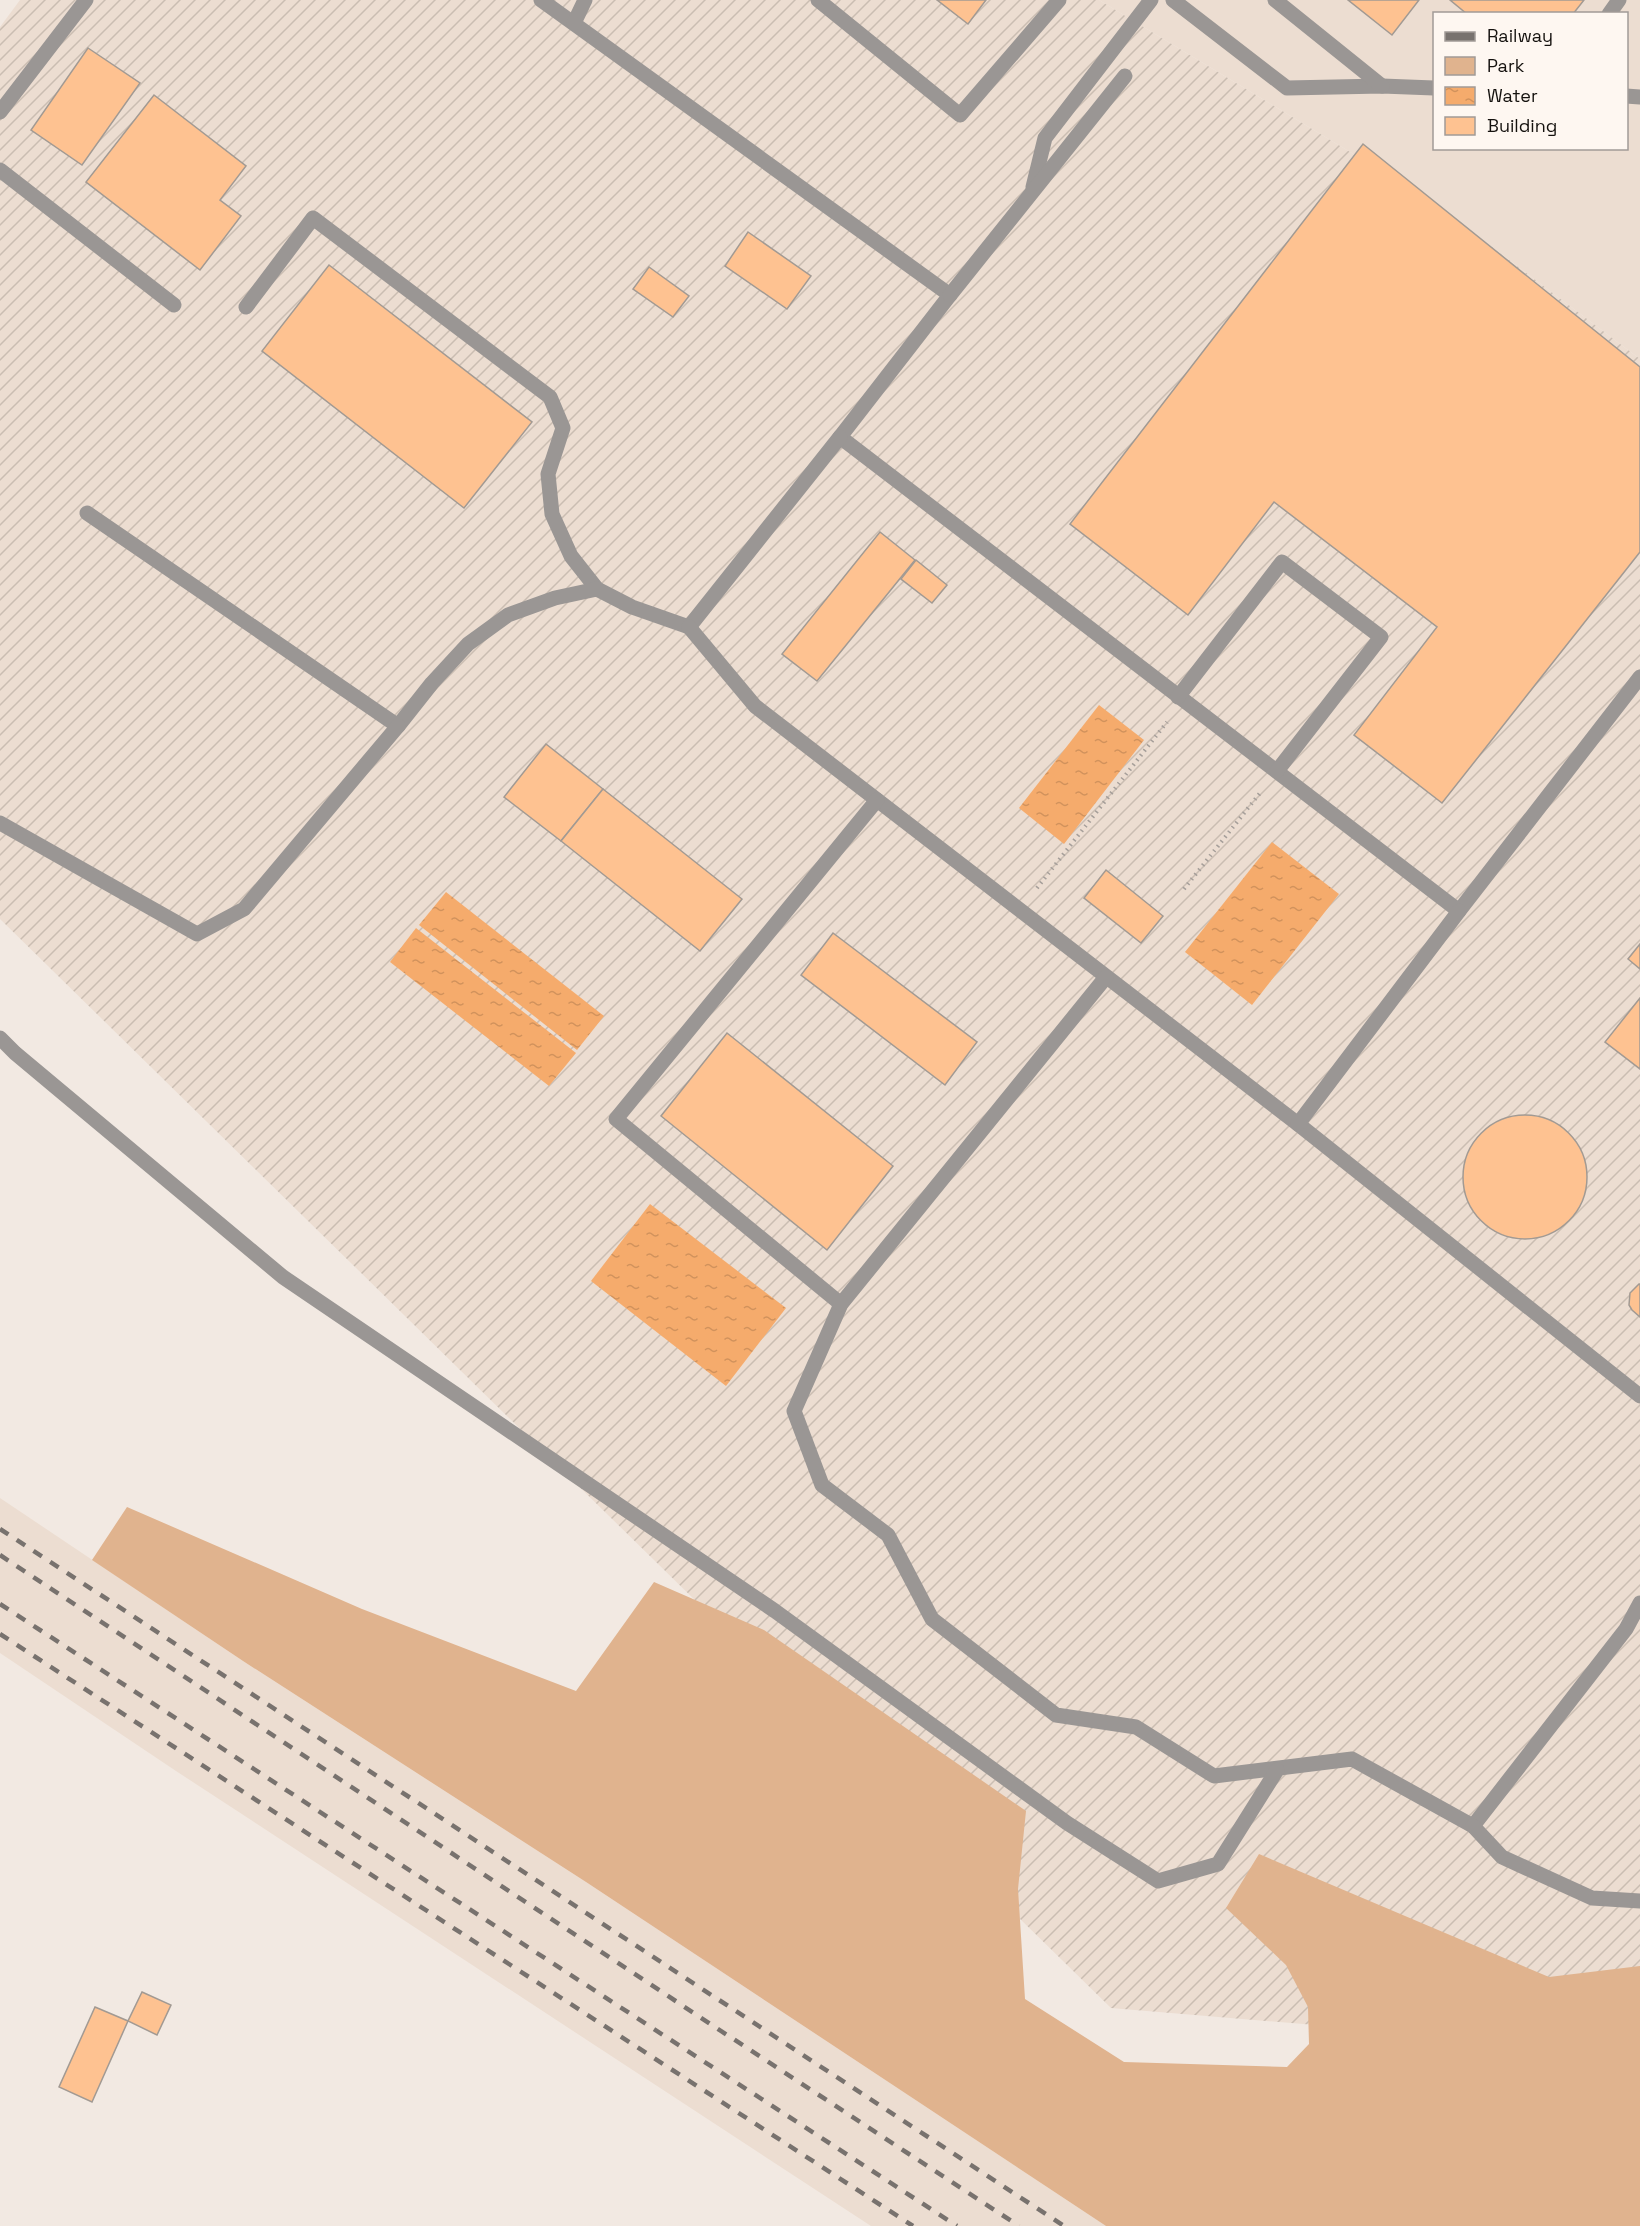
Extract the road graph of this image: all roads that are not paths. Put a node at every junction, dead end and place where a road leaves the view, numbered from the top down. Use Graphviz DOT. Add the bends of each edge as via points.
graph roads {
  1 [pos="86,0"];
  2 [pos="541,0"];
  3 [pos="585,0"];
  4 [pos="818,0"];
  5 [pos="1059,0"];
  6 [pos="1151,0"];
  7 [pos="1173,0"];
  8 [pos="1275,0"];
  9 [pos="574,23"];
  10 [pos="1125,76"];
  11 [pos="1382,86"];
  12 [pos="1433,88"];
  13 [pos="0,112"];
  14 [pos="0,170"];
  15 [pos="1032,192"];
  16 [pos="950,295"];
  17 [pos="174,304"];
  18 [pos="246,307"];
  19 [pos="840,437"];
  20 [pos="87,513"];
  21 [pos="597,589"];
  22 [pos="689,627"];
  23 [pos="1640,677"];
  24 [pos="1181,699"];
  25 [pos="398,726"];
  26 [pos="1277,771"];
  27 [pos="877,800"];
  28 [pos="0,823"];
  29 [pos="1459,911"];
  30 [pos="1106,977"];
  31 [pos="0,1038"];
  32 [pos="1298,1124"];
  33 [pos="841,1304"];
  34 [pos="1640,1396"];
  35 [pos="1640,1603"];
  36 [pos="1277,1770"];
  37 [pos="1473,1826"];
  38 [pos="1640,1901"];
  1 -- 13 [label="lane"];
  2 -- 9 [label="lane"];
  3 -- 9 [label="lane"];
  4 -- 5 [label="lane" via="960,115"];
  6 -- 15 [label="lane" via="1045,138"];
  7 -- 11 [label="lane" via="1287,88"];
  8 -- 11 [label="lane"];
  9 -- 16 [label="lane"];
  10 -- 15 [label="lane"];
  11 -- 12 [label="lane"];
  14 -- 17 [label="lane"];
  15 -- 16 [label="lane"];
  16 -- 19 [label="lane"];
  18 -- 21 [label="lane" via="314,218 550,397 563,428 548,474 552,514 571,556"];
  19 -- 22 [label="lane"];
  19 -- 24 [label="lane"];
  20 -- 25 [label="lane"];
  21 -- 22 [label="lane" via="632,607"];
  21 -- 25 [label="lane" via="555,598 508,615 468,644"];
  22 -- 27 [label="lane" via="755,706"];
  23 -- 29 [label="lane"];
  24 -- 26 [label="lane"];
  24 -- 26 [label="lane" via="1282,562 1381,637"];
  25 -- 28 [label="lane" via="244,909 197,934"];
  26 -- 29 [label="lane"];
  27 -- 30 [label="lane"];
  27 -- 33 [label="lane" via="616,1119"];
  29 -- 32 [label="lane"];
  30 -- 32 [label="lane"];
  30 -- 33 [label="lane"];
  31 -- 36 [label="lane" via="283,1277 765,1604 1067,1823 1158,1881 1218,1864"];
  32 -- 34 [label="lane"];
  33 -- 36 [label="lane" via="794,1411 822,1485 888,1535 932,1619 1056,1715 1136,1727 1214,1776"];
  35 -- 37 [label="lane" via="1626,1629"];
  36 -- 37 [label="lane" via="1352,1759"];
  37 -- 38 [label="lane" via="1502,1857 1592,1899"];
}
